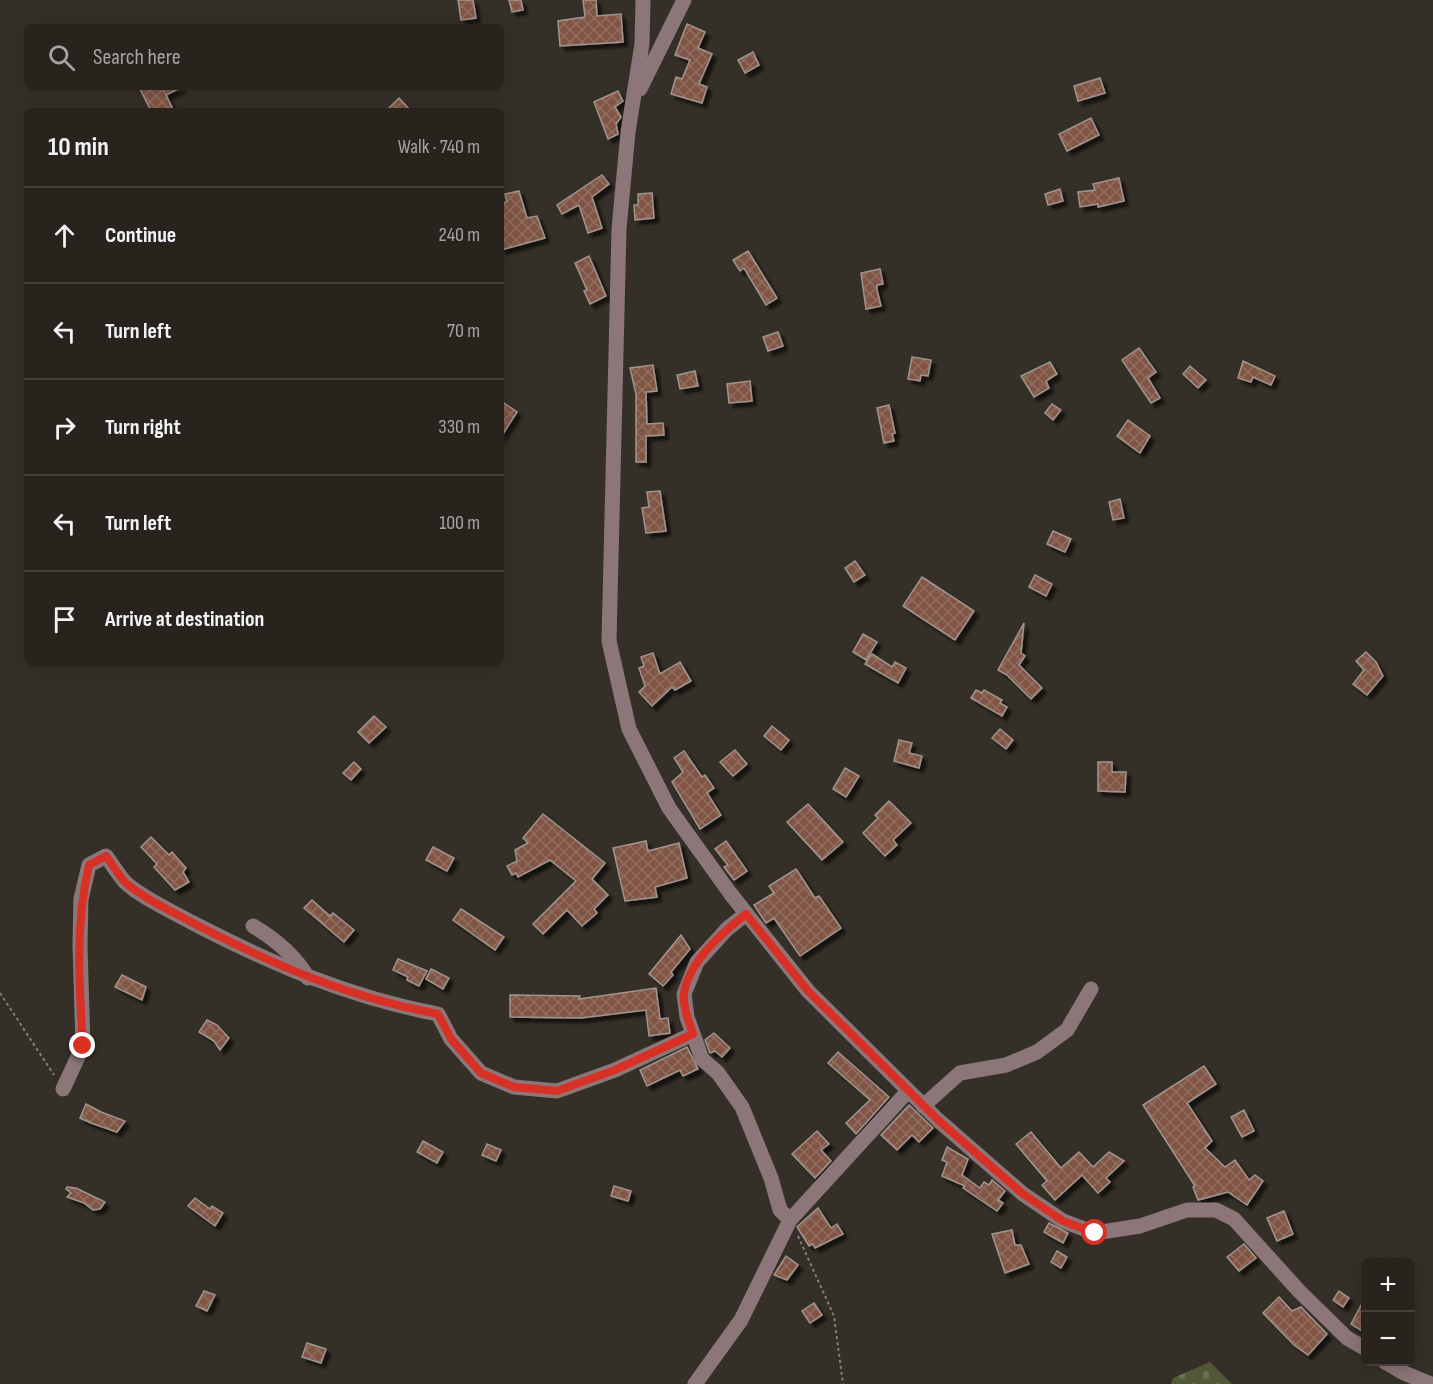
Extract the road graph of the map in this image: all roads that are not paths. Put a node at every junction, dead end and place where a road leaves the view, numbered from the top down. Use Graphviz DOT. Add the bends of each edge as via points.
graph roads {
  1 [pos="644,0"];
  2 [pos="684,0"];
  3 [pos="633,103"];
  4 [pos="746,914"];
  5 [pos="253,926"];
  6 [pos="308,978"];
  7 [pos="1091,989"];
  8 [pos="693,1034"];
  9 [pos="63,1089"];
  10 [pos="908,1091"];
  11 [pos="923,1106"];
  12 [pos="790,1221"];
  13 [pos="1361,1347"];
  14 [pos="1392,1366"];
  15 [pos="694,1384"];
  16 [pos="1431,1384"];
  1 -- 3 [label="street"];
  2 -- 3 [label="street"];
  3 -- 4 [label="street" via="619,229 609,641 629,729 669,808"];
  4 -- 8 [label="street" via="697,962 684,994"];
  4 -- 10 [label="street" via="808,991"];
  5 -- 6 [label="street" via="285,949"];
  6 -- 8 [label="street" via="387,1004 438,1014 451,1039 481,1073 514,1087 557,1091 625,1066"];
  6 -- 9 [label="street" via="177,914 126,883 106,856 89,865 81,899 83,1046"];
  7 -- 11 [label="street" via="1066,1030 1037,1052 1006,1065 960,1073"];
  8 -- 12 [label="street" via="702,1059 718,1073 742,1107 780,1210"];
  10 -- 11 [label="street"];
  10 -- 12 [label="street"];
  11 -- 13 [label="street" via="1023,1194 1063,1221 1095,1233 1140,1227 1186,1210 1216,1210 1234,1219 1299,1291"];
  12 -- 15 [label="street" via="741,1320"];
  14 -- 16 [label="street"];
}
